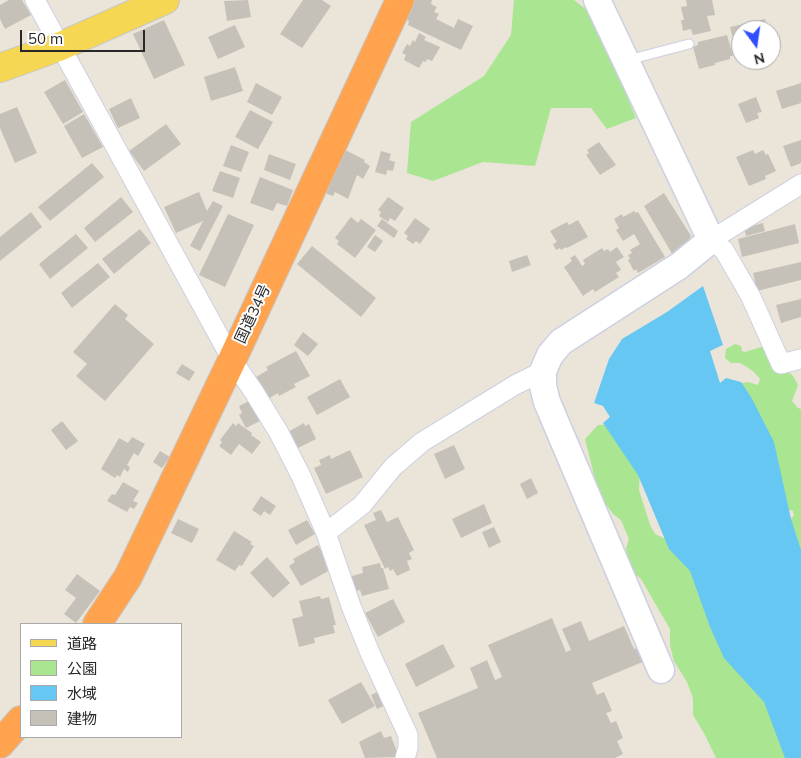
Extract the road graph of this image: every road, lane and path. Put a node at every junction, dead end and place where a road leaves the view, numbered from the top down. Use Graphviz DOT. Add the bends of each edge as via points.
graph roads {
  1 [pos="35,0"];
  2 [pos="165,0"];
  3 [pos="400,0"];
  4 [pos="597,0"];
  5 [pos="688,44"];
  6 [pos="61,46"];
  7 [pos="625,61"];
  8 [pos="0,68"];
  9 [pos="801,184"];
  10 [pos="710,240"];
  11 [pos="801,359"];
  12 [pos="232,360"];
  13 [pos="543,371"];
  14 [pos="326,533"];
  15 [pos="98,623"];
  16 [pos="661,670"];
  17 [pos="20,721"];
  18 [pos="0,744"];
  19 [pos="405,758"];
  1 -- 6 [label="street"];
  2 -- 6 [label="main road"];
  3 -- 12 [label="highway, 国道34号"];
  4 -- 7 [label="street"];
  5 -- 7 [label="lane"];
  6 -- 8 [label="main road"];
  6 -- 12 [label="street"];
  7 -- 10 [label="street"];
  9 -- 10 [label="street"];
  10 -- 11 [label="street" via="724,250 751,297 781,364"];
  10 -- 13 [label="street" via="679,266 562,342 550,355"];
  12 -- 14 [label="street" via="278,432"];
  12 -- 15 [label="highway, 国道34号" via="128,577"];
  13 -- 14 [label="street" via="422,442 393,467 362,505"];
  13 -- 16 [label="street" via="547,402"];
  14 -- 19 [label="street" via="354,614 408,735"];
  17 -- 18 [label="highway"];
}
